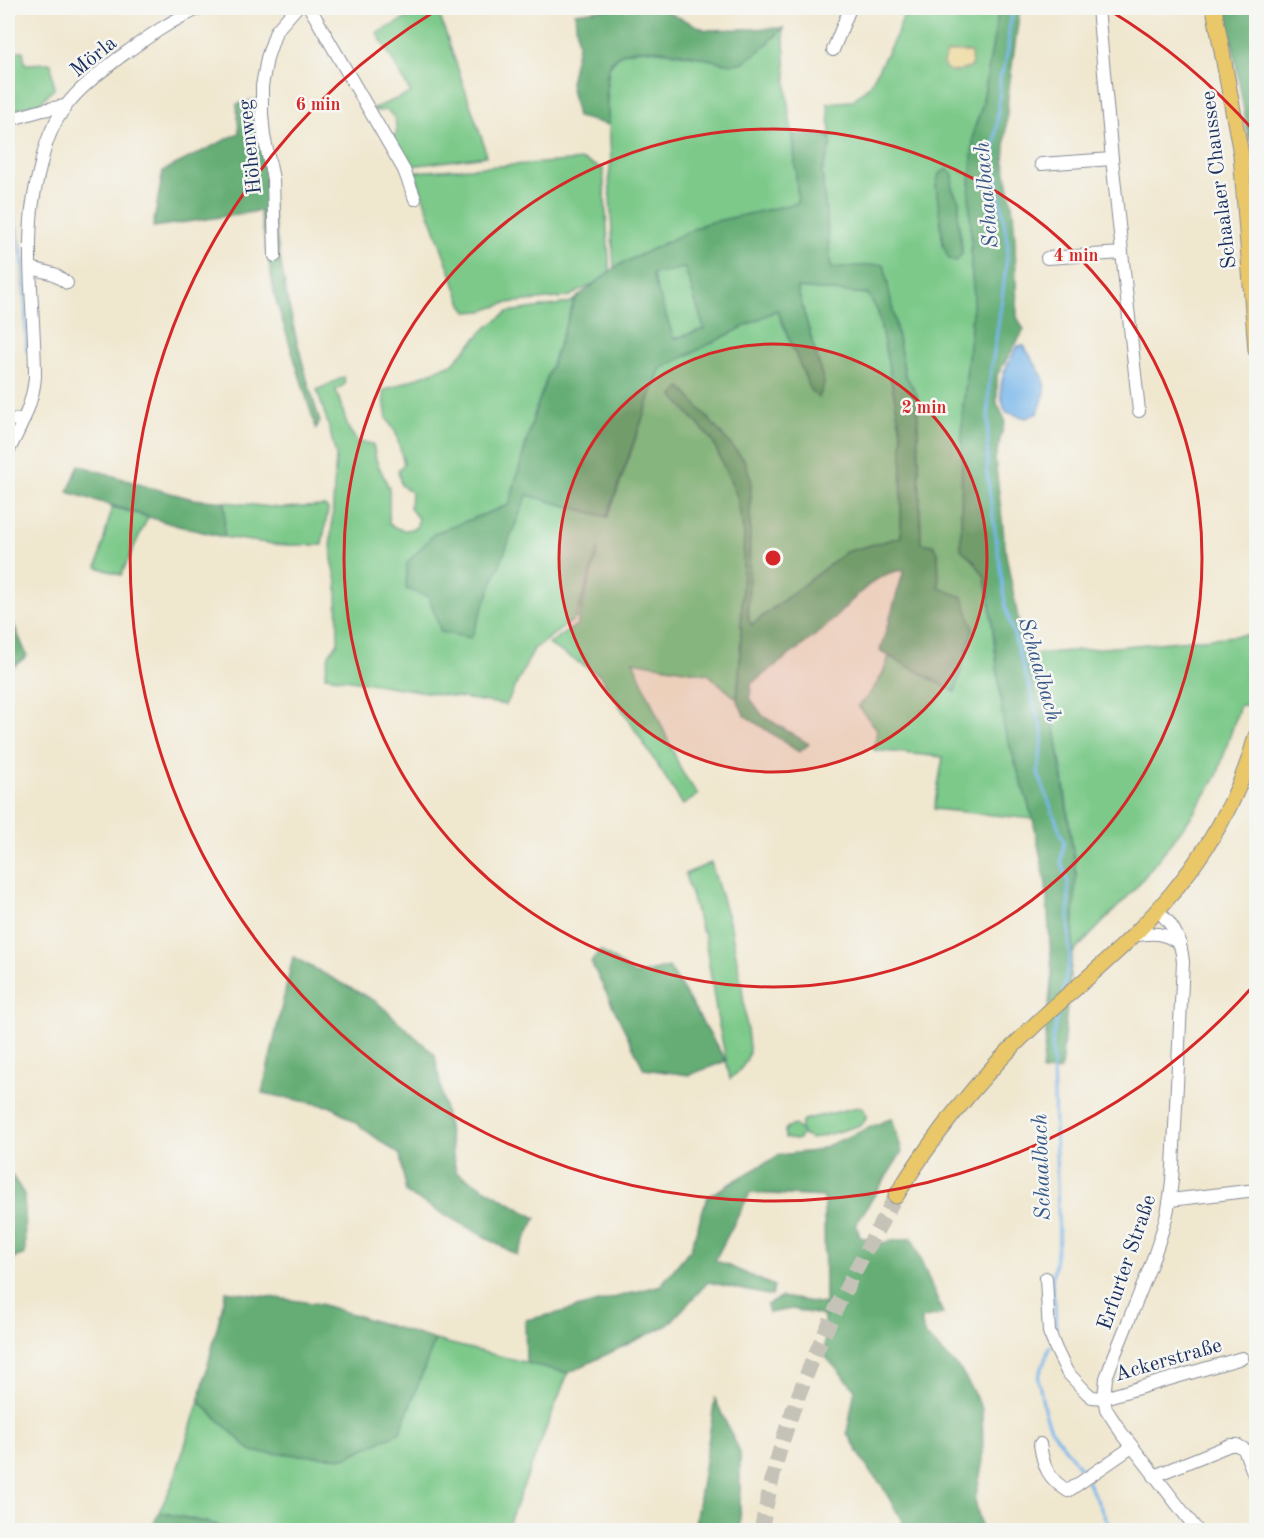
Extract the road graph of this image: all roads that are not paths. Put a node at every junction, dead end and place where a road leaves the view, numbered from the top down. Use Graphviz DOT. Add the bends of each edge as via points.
graph roads {
  1 [pos="170,8"];
  2 [pos="201,8"];
  3 [pos="296,8"];
  4 [pos="310,8"];
  5 [pos="850,8"];
  6 [pos="1098,8"];
  7 [pos="1214,8"];
  8 [pos="178,19"];
  9 [pos="833,50"];
  10 [pos="66,106"];
  11 [pos="8,120"];
  12 [pos="1112,159"];
  13 [pos="1041,164"];
  14 [pos="415,199"];
  15 [pos="1122,253"];
  16 [pos="275,256"];
  17 [pos="1047,258"];
  18 [pos="31,268"];
  19 [pos="67,283"];
  20 [pos="1257,350"];
  21 [pos="1139,411"];
  22 [pos="24,419"];
  23 [pos="8,420"];
  24 [pos="8,452"];
  25 [pos="1257,736"];
  26 [pos="1158,911"];
  27 [pos="1133,936"];
  28 [pos="1181,944"];
  29 [pos="1257,1190"];
  30 [pos="896,1196"];
  31 [pos="1170,1200"];
  32 [pos="1046,1278"];
  33 [pos="1242,1358"];
  34 [pos="1104,1398"];
  35 [pos="1040,1444"];
  36 [pos="1132,1447"];
  37 [pos="1155,1476"];
  38 [pos="1257,1480"];
  39 [pos="1197,1530"];
  1 -- 8 [label="street"];
  2 -- 8 [label="street, Mörla"];
  3 -- 16 [label="street, Höhenweg" via="276,31 262,86 264,136 273,179"];
  4 -- 14 [label="street" via="404,170"];
  5 -- 9 [label="street"];
  6 -- 12 [label="street"];
  7 -- 20 [label="main road, Schaalaer Chaussee" via="1240,154"];
  8 -- 10 [label="street, Mörla" via="114,62"];
  10 -- 11 [label="street, Mörla"];
  10 -- 18 [label="street, Mörla" via="51,132 34,190"];
  12 -- 13 [label="street"];
  12 -- 15 [label="street"];
  15 -- 17 [label="street"];
  15 -- 21 [label="street"];
  18 -- 19 [label="street" via="54,274"];
  18 -- 22 [label="street, Mörla" via="35,377"];
  22 -- 23 [label="street"];
  22 -- 24 [label="street, Mörla"];
  25 -- 26 [label="main road" via="1246,770 1220,824"];
  26 -- 27 [label="main road"];
  26 -- 28 [label="street, Erfurter Straße"];
  27 -- 28 [label="street" via="1167,935"];
  27 -- 30 [label="main road" via="998,1061 949,1118"];
  28 -- 31 [label="street, Erfurter Straße"];
  29 -- 31 [label="street"];
  31 -- 34 [label="street, Erfurter Straße" via="1106,1378"];
  32 -- 34 [label="street" via="1050,1337 1067,1372 1092,1397"];
  33 -- 34 [label="street, Ackerstraße"];
  34 -- 36 [label="street" via="1106,1409"];
  35 -- 36 [label="street" via="1049,1474 1068,1491"];
  36 -- 37 [label="street"];
  37 -- 38 [label="street" via="1237,1445 1244,1449"];
  37 -- 39 [label="street"];
}
